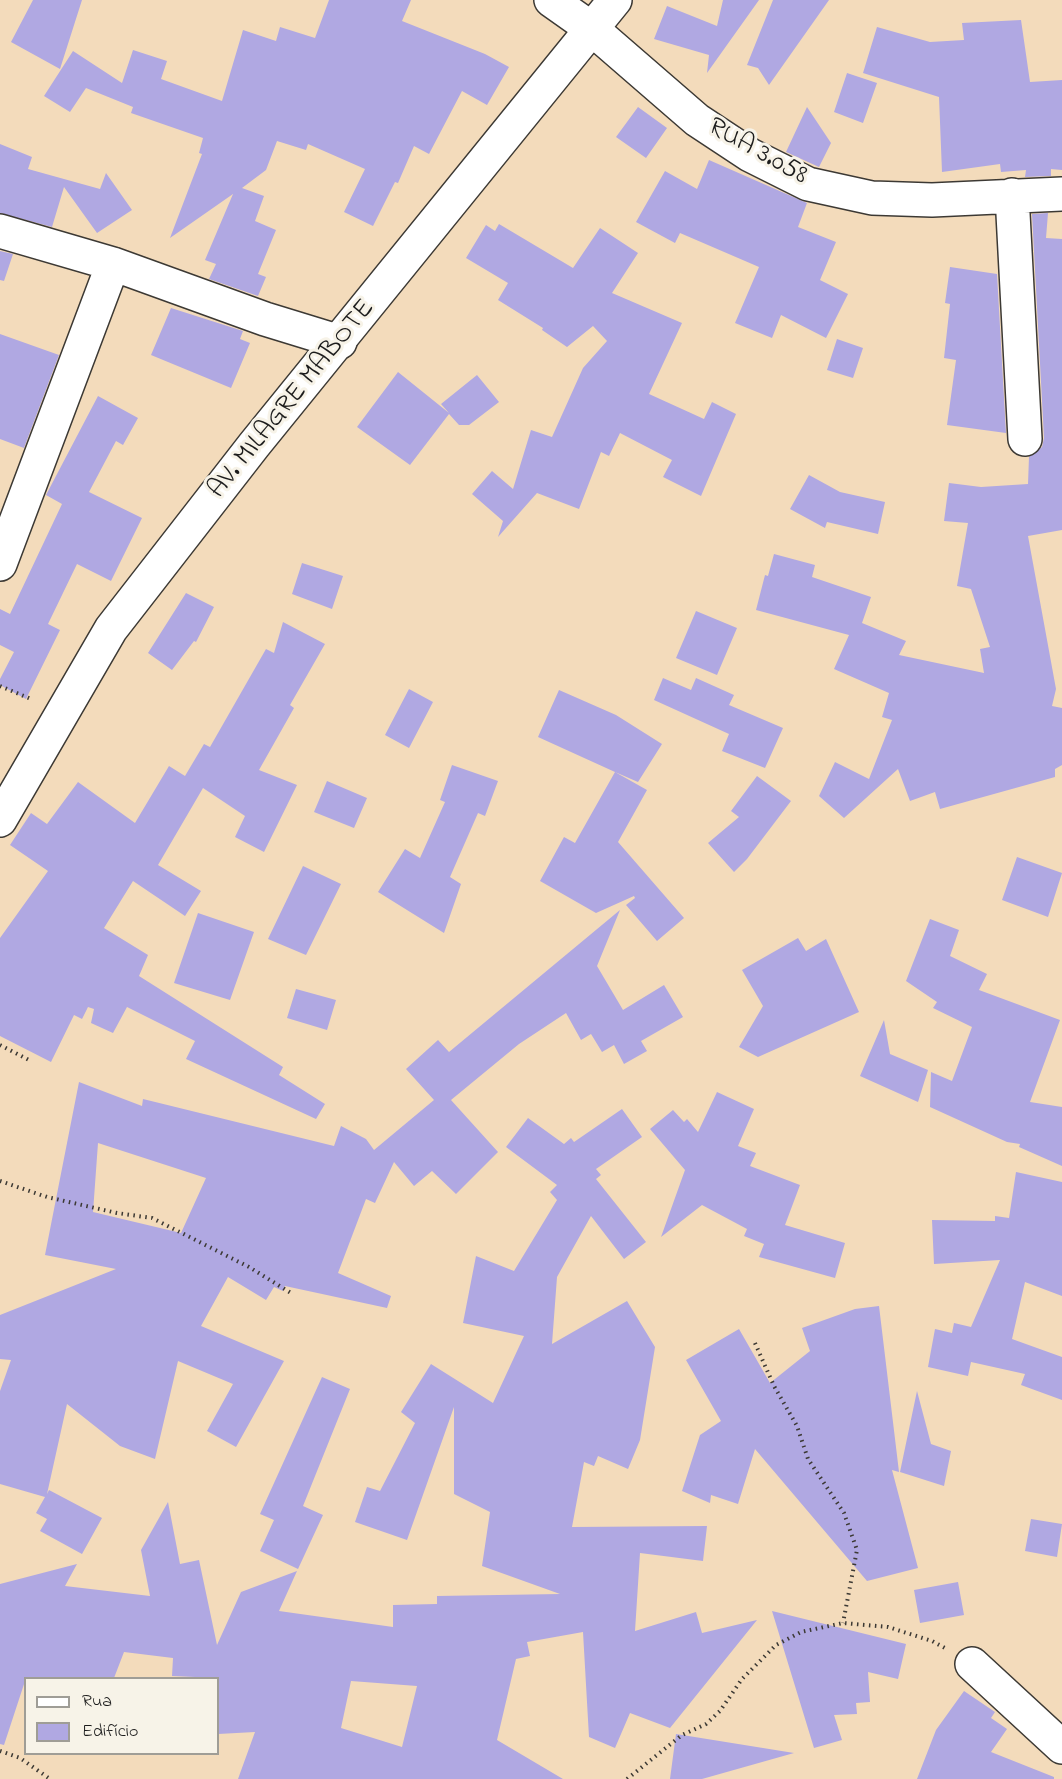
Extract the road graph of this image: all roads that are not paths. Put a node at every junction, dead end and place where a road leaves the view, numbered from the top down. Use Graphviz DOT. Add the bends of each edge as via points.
graph roads {
  1 [pos="551,0"];
  2 [pos="615,0"];
  3 [pos="592,29"];
  4 [pos="1062,194"];
  5 [pos="1012,195"];
  6 [pos="0,231"];
  7 [pos="113,264"];
  8 [pos="340,342"];
  9 [pos="1025,439"];
  10 [pos="0,564"];
  11 [pos="0,820"];
  12 [pos="972,1664"];
  13 [pos="1062,1747"];
  1 -- 3 [label="street, RUA 3.058"];
  2 -- 3 [label="street, AV. MILAGRE MABOTE"];
  3 -- 5 [label="street, RUA 3.058" via="697,120 750,155 808,184 872,198 932,200"];
  3 -- 8 [label="street, AV. MILAGRE MABOTE"];
  4 -- 5 [label="street, RUA 3.058"];
  5 -- 9 [label="street"];
  6 -- 7 [label="street"];
  7 -- 8 [label="street"];
  7 -- 10 [label="street"];
  8 -- 11 [label="street, AV. MILAGRE MABOTE" via="111,629"];
  12 -- 13 [label="street"];
}
